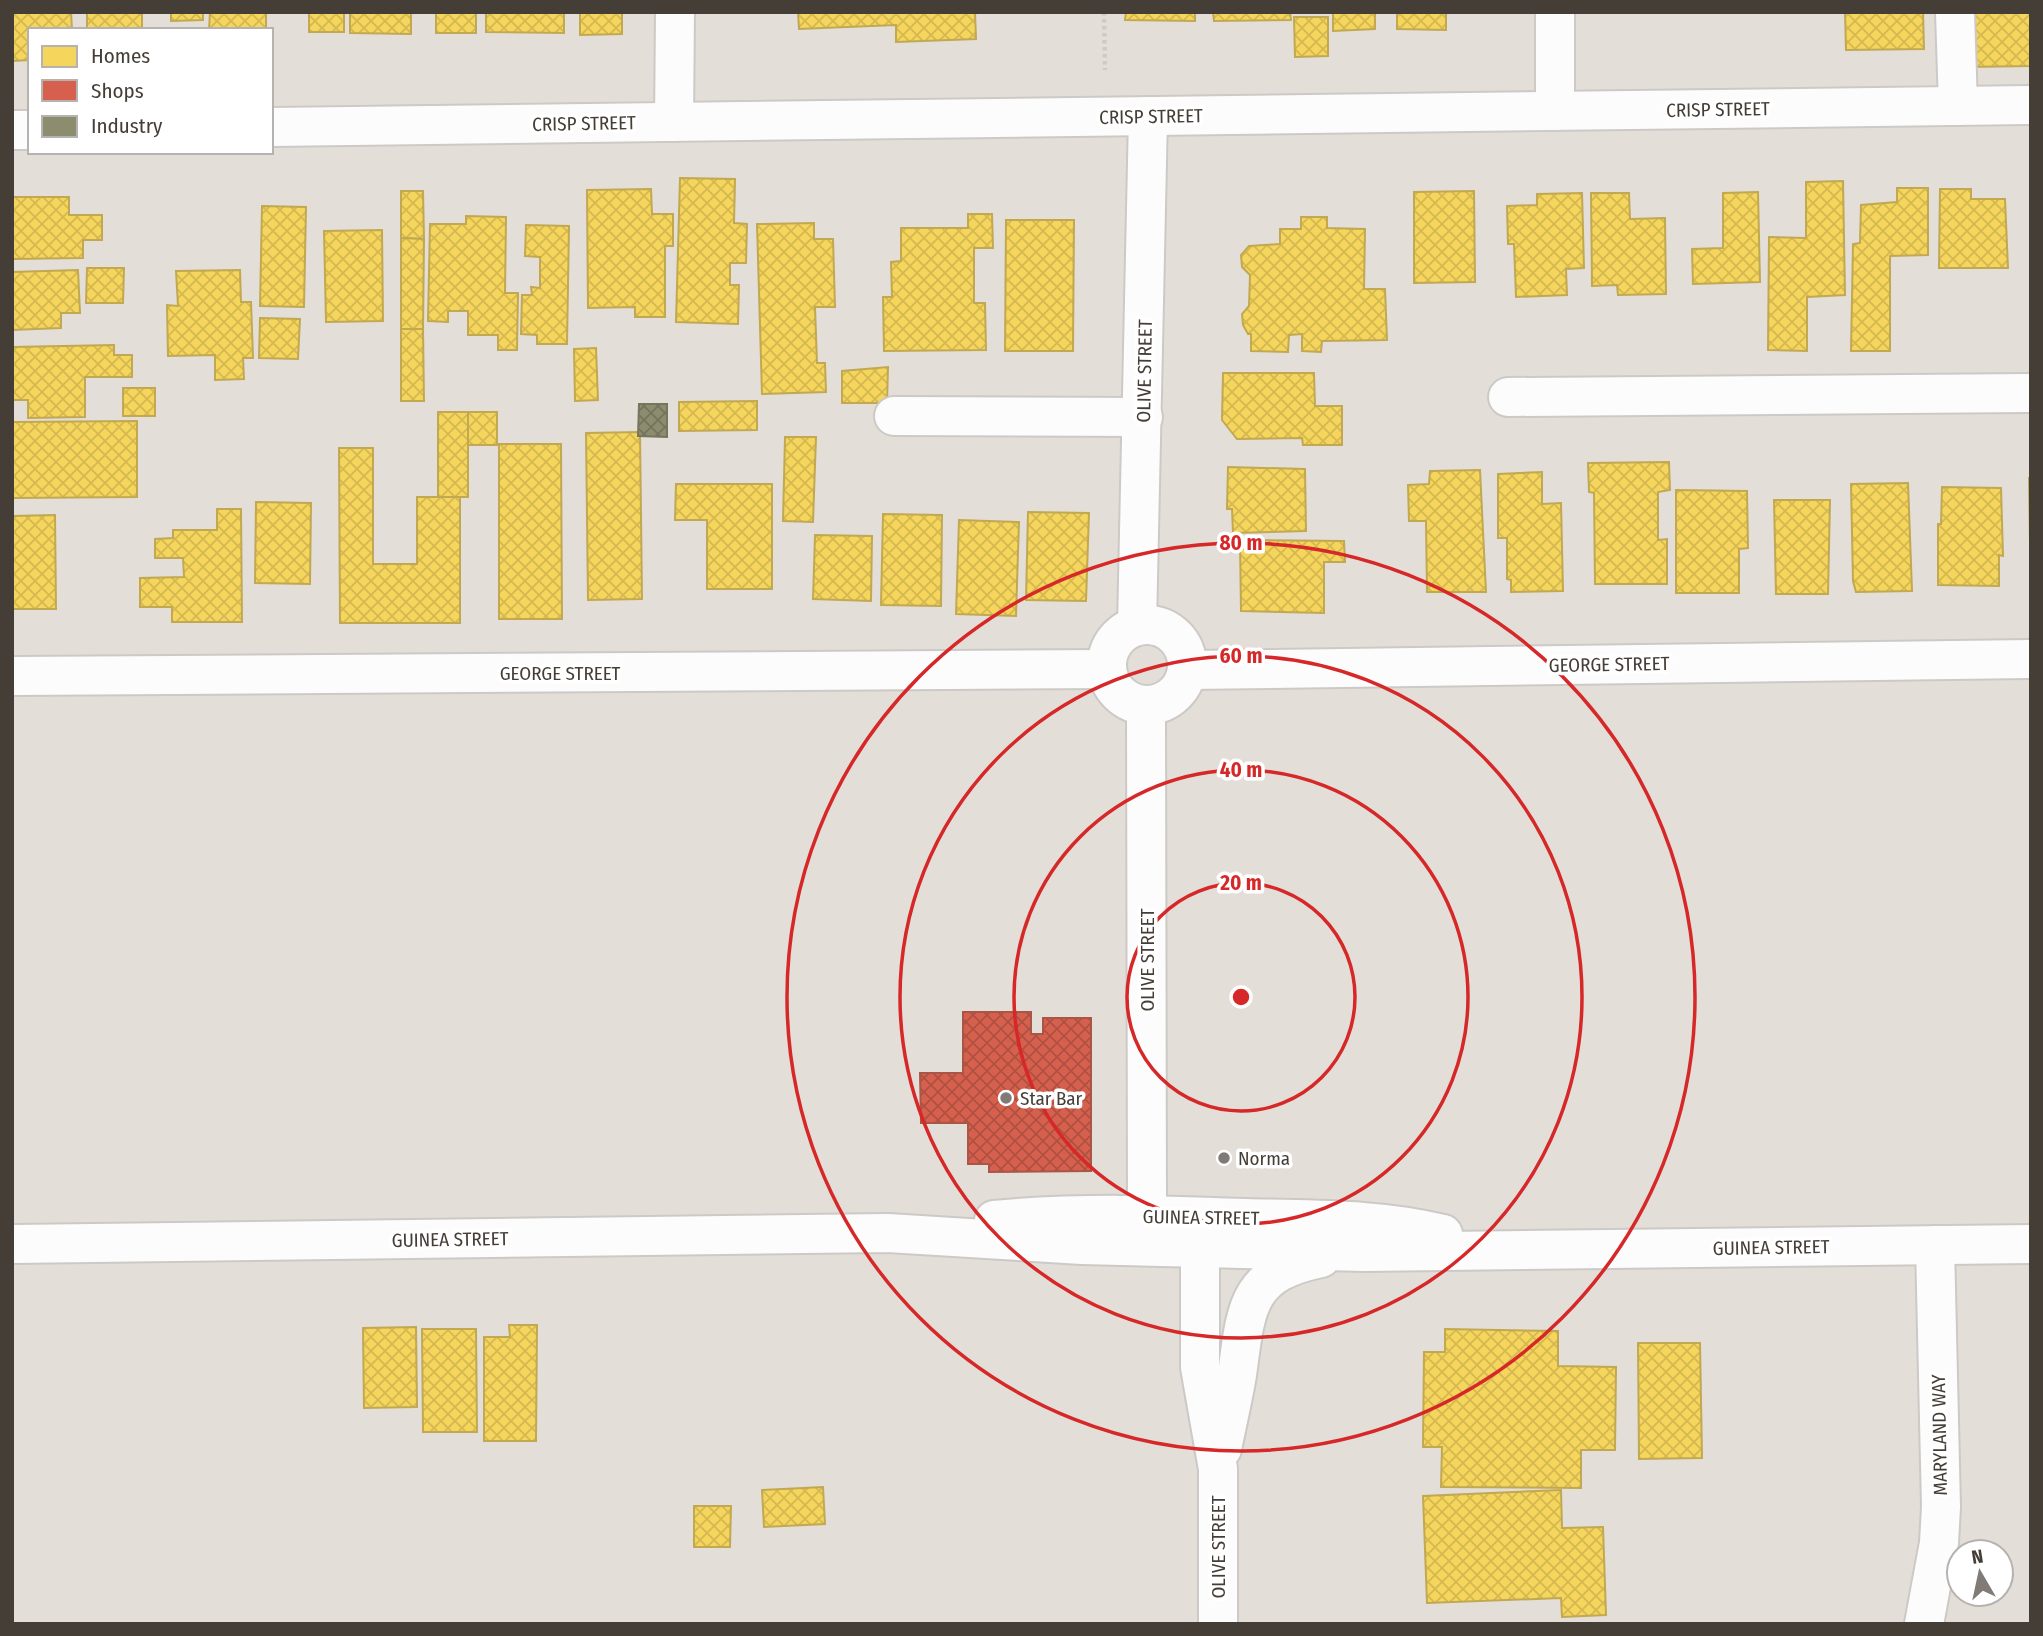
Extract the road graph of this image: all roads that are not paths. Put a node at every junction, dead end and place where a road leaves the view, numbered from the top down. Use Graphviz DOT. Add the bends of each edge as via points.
graph roads {
  1 [pos="675,12"];
  2 [pos="1555,12"];
  3 [pos="1955,12"];
  4 [pos="1958,106"];
  5 [pos="2031,106"];
  6 [pos="1555,111"];
  7 [pos="1148,116"];
  8 [pos="674,122"];
  9 [pos="273,127"];
  10 [pos="2031,393"];
  11 [pos="1508,397"];
  12 [pos="894,416"];
  13 [pos="1143,417"];
  14 [pos="1138,626"];
  15 [pos="2031,659"];
  16 [pos="1107,669"];
  17 [pos="1187,670"];
  18 [pos="12,676"];
  19 [pos="1146,705"];
  20 [pos="1147,1215"];
  21 [pos="1290,1219"];
  22 [pos="888,1233"];
  23 [pos="12,1244"];
  24 [pos="2031,1244"];
  25 [pos="1935,1245"];
  26 [pos="1200,1247"];
  27 [pos="1511,1251"];
  28 [pos="1365,1252"];
  29 [pos="1218,1469"];
  30 [pos="1218,1624"];
  31 [pos="1924,1624"];
  1 -- 8 [label="street"];
  2 -- 6 [label="street"];
  3 -- 4 [label="street"];
  4 -- 5 [label="street, CRISP STREET"];
  4 -- 6 [label="street, CRISP STREET"];
  6 -- 7 [label="street, CRISP STREET"];
  7 -- 8 [label="street, CRISP STREET"];
  7 -- 13 [label="street, OLIVE STREET"];
  8 -- 9 [label="street, CRISP STREET"];
  10 -- 11 [label="street"];
  12 -- 13 [label="street"];
  13 -- 14 [label="street, OLIVE STREET"];
  14 -- 16 [label="street" via="1118,637 1107,658"];
  14 -- 17 [label="street" via="1151,624 1175,634 1187,657"];
  15 -- 17 [label="street, GEORGE STREET"];
  16 -- 18 [label="street, GEORGE STREET"];
  16 -- 19 [label="street" via="1125,698"];
  17 -- 19 [label="street" via="1178,691"];
  19 -- 20 [label="street, OLIVE STREET"];
  20 -- 21 [label="street, GUINEA STREET"];
  20 -- 22 [label="street, GUINEA STREET" via="1011,1218"];
  21 -- 26 [label="street"];
  21 -- 27 [label="street, GUINEA STREET" via="1419,1228"];
  22 -- 23 [label="street, GUINEA STREET"];
  22 -- 26 [label="street, GUINEA STREET"];
  24 -- 25 [label="street, GUINEA STREET"];
  25 -- 27 [label="street, GUINEA STREET"];
  25 -- 31 [label="street, MARYLAND WAY" via="1941,1507 1938,1555"];
  26 -- 28 [label="street, GUINEA STREET"];
  26 -- 29 [label="street, OLIVE STREET" via="1199,1353"];
  27 -- 28 [label="street, GUINEA STREET"];
  28 -- 29 [label="street, OLIVE STREET" via="1287,1267 1265,1280 1252,1296 1244,1318"];
  29 -- 30 [label="street, OLIVE STREET"];
}
